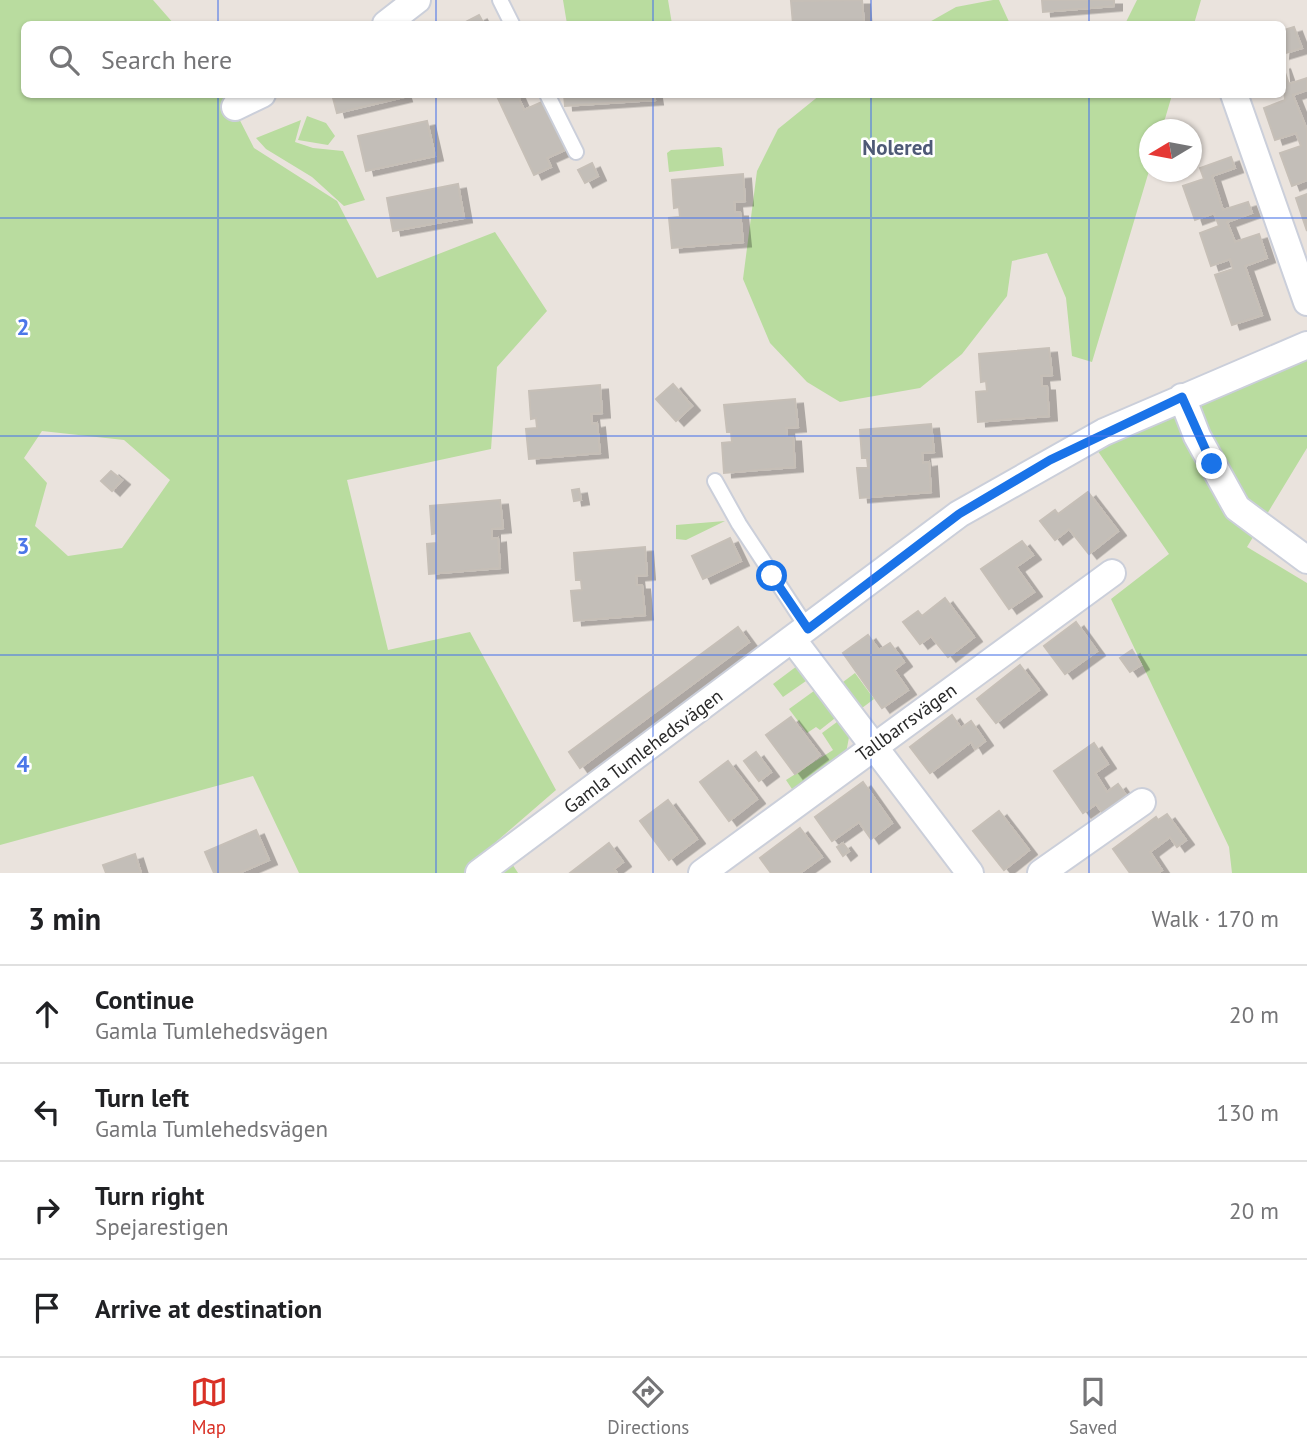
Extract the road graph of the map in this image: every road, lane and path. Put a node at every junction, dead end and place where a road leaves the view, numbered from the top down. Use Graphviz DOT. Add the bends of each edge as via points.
graph roads {
  1 [pos="416,0"];
  2 [pos="500,0"];
  3 [pos="390,21"];
  4 [pos="510,21"];
  5 [pos="254,98"];
  6 [pos="549,98"];
  7 [pos="1235,98"];
  8 [pos="235,107"];
  9 [pos="576,152"];
  10 [pos="1307,302"];
  11 [pos="1307,345"];
  12 [pos="1182,397"];
  13 [pos="715,481"];
  14 [pos="1307,560"];
  15 [pos="1112,573"];
  16 [pos="801,635"];
  17 [pos="873,745"];
  18 [pos="1142,802"];
  19 [pos="479,873"];
  20 [pos="702,873"];
  21 [pos="970,873"];
  22 [pos="1041,873"];
  1 -- 3 [label="street"];
  2 -- 4 [label="lane"];
  5 -- 8 [label="street"];
  6 -- 9 [label="lane"];
  7 -- 10 [label="street"];
  11 -- 12 [label="street, Gamla Tumlehedsvägen"];
  12 -- 14 [label="street" via="1197,436 1237,508"];
  12 -- 16 [label="street, Gamla Tumlehedsvägen" via="1050,460 959,514"];
  13 -- 16 [label="lane"];
  15 -- 17 [label="street, Tallbarrsvägen"];
  16 -- 17 [label="street"];
  16 -- 19 [label="street, Gamla Tumlehedsvägen"];
  17 -- 20 [label="street, Tallbarrsvägen"];
  17 -- 21 [label="street"];
  18 -- 22 [label="street"];
}
